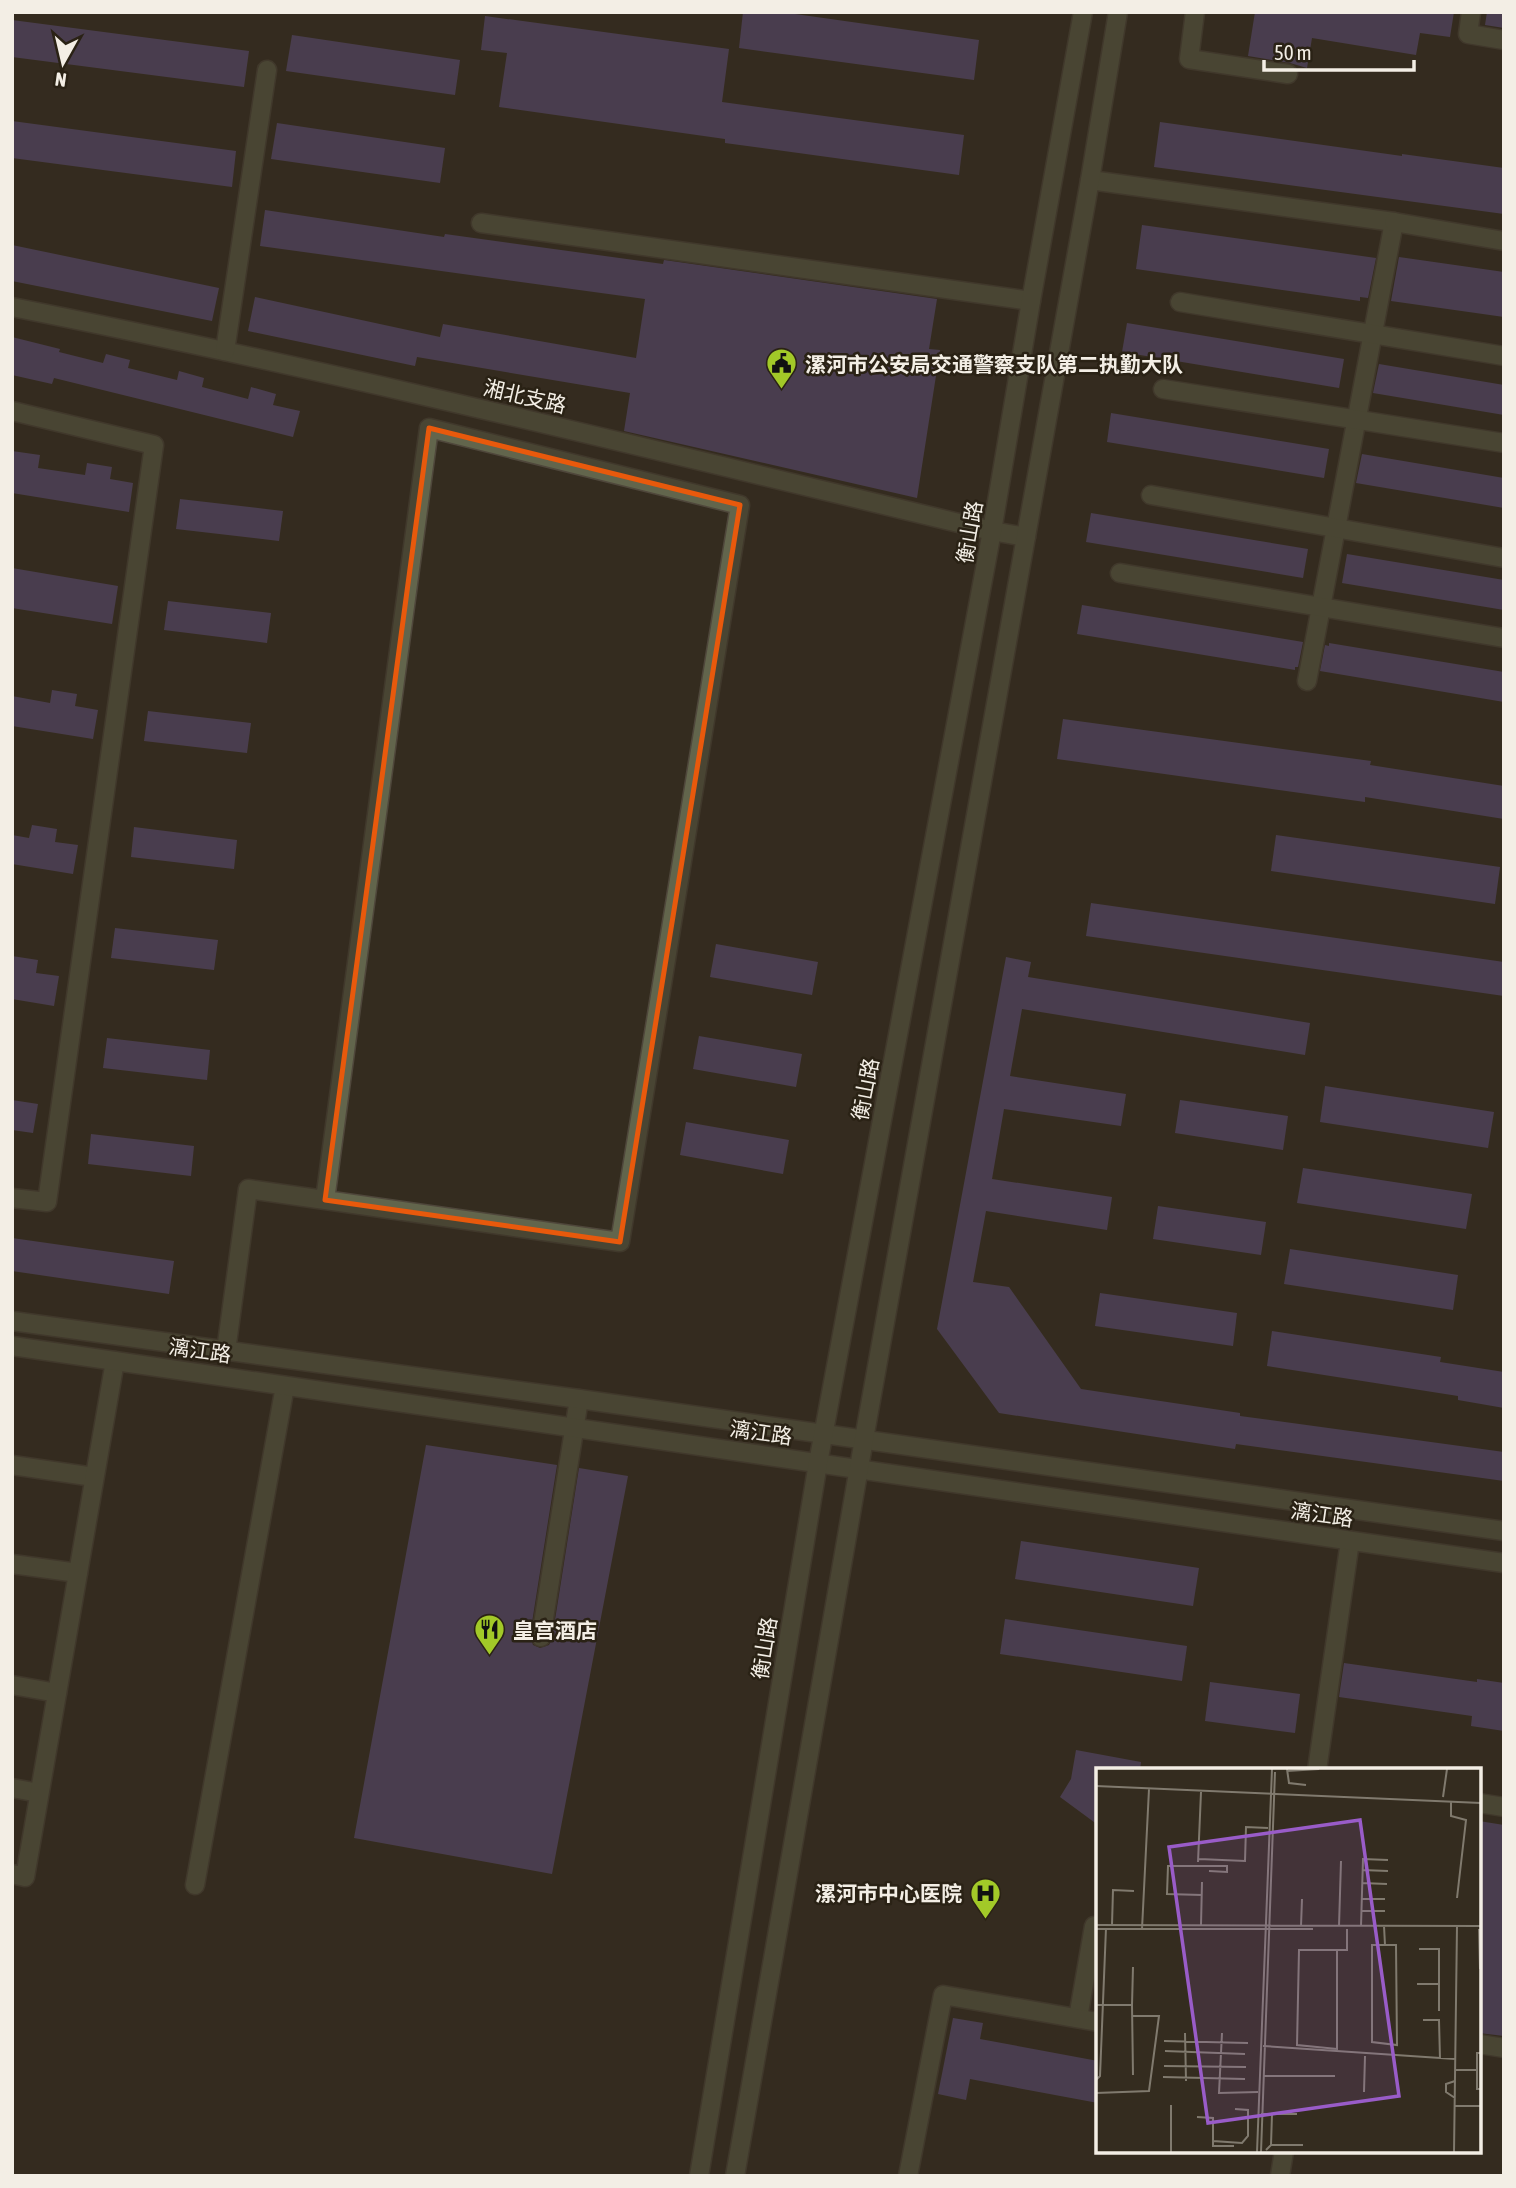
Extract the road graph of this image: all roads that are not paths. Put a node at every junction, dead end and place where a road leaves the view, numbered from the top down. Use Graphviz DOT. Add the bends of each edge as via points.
graph roads {
  1 [pos="1083,12"];
  2 [pos="1195,12"];
  3 [pos="1471,12"];
  4 [pos="1116,13"];
  5 [pos="1504,40"];
  6 [pos="267,70"];
  7 [pos="1288,74"];
  8 [pos="1090,180"];
  9 [pos="1394,222"];
  10 [pos="481,223"];
  11 [pos="1504,241"];
  12 [pos="1031,300"];
  13 [pos="1180,302"];
  14 [pos="12,307"];
  15 [pos="1372,335"];
  16 [pos="225,351"];
  17 [pos="1504,355"];
  18 [pos="1163,389"];
  19 [pos="12,411"];
  20 [pos="1356,420"];
  21 [pos="1504,443"];
  22 [pos="1151,495"];
  23 [pos="1336,528"];
  24 [pos="992,531"];
  25 [pos="1026,537"];
  26 [pos="1504,558"];
  27 [pos="1120,573"];
  28 [pos="1321,607"];
  29 [pos="1504,638"];
  30 [pos="1307,681"];
  31 [pos="12,1198"];
  32 [pos="325,1200"];
  33 [pos="12,1321"];
  34 [pos="12,1346"];
  35 [pos="226,1351"];
  36 [pos="115,1361"];
  37 [pos="285,1386"];
  38 [pos="579,1399"];
  39 [pos="575,1428"];
  40 [pos="824,1433"];
  41 [pos="864,1439"];
  42 [pos="818,1463"];
  43 [pos="12,1465"];
  44 [pos="858,1470"];
  45 [pos="94,1477"];
  46 [pos="1504,1531"];
  47 [pos="1350,1541"];
  48 [pos="12,1563"];
  49 [pos="1504,1563"];
  50 [pos="78,1573"];
  51 [pos="541,1637"];
  52 [pos="12,1685"];
  53 [pos="57,1693"];
  54 [pos="1317,1768"];
  55 [pos="12,1788"];
  56 [pos="39,1793"];
  57 [pos="1481,1802"];
  58 [pos="1504,1807"];
  59 [pos="12,1874"];
  60 [pos="195,1885"];
  61 [pos="1096,1926"];
  62 [pos="1092,1976"];
  63 [pos="1078,2018"];
  64 [pos="1096,2022"];
  65 [pos="1481,2044"];
  66 [pos="1504,2048"];
  67 [pos="1284,2153"];
  68 [pos="699,2176"];
  69 [pos="735,2176"];
  70 [pos="908,2176"];
  71 [pos="1280,2176"];
  1 -- 12 [label="street, 衡山路"];
  2 -- 7 [label="street" via="1189,59"];
  3 -- 5 [label="street" via="1468,34"];
  4 -- 8 [label="street"];
  6 -- 16 [label="street"];
  8 -- 9 [label="street"];
  8 -- 25 [label="street"];
  9 -- 11 [label="street"];
  9 -- 15 [label="street"];
  10 -- 12 [label="street"];
  12 -- 24 [label="street, 衡山路"];
  13 -- 15 [label="street"];
  14 -- 16 [label="street, 湘北支路"];
  15 -- 17 [label="street"];
  15 -- 20 [label="street"];
  16 -- 24 [label="street, 湘北支路"];
  18 -- 20 [label="street"];
  19 -- 31 [label="street" via="153,444 47,1202"];
  20 -- 21 [label="street"];
  20 -- 23 [label="street"];
  22 -- 23 [label="street"];
  23 -- 26 [label="street"];
  23 -- 28 [label="street"];
  24 -- 25 [label="street, 湘北支路"];
  24 -- 40 [label="street, 衡山路"];
  25 -- 41 [label="street"];
  27 -- 28 [label="street"];
  28 -- 29 [label="street"];
  28 -- 30 [label="street"];
  32 -- 32 [label="street" via="620,1242 740,505 429,428"];
  32 -- 35 [label="street" via="248,1189"];
  33 -- 35 [label="street, 漓江路"];
  34 -- 36 [label="street, 漓江路"];
  35 -- 38 [label="street, 漓江路"];
  36 -- 37 [label="street, 漓江路"];
  36 -- 45 [label="street"];
  37 -- 39 [label="street, 漓江路"];
  37 -- 60 [label="street"];
  38 -- 39 [label="street"];
  38 -- 40 [label="street, 漓江路"];
  39 -- 42 [label="street, 漓江路"];
  39 -- 51 [label="street"];
  40 -- 41 [label="street, 漓江路"];
  40 -- 42 [label="street, 衡山路"];
  41 -- 44 [label="street"];
  41 -- 46 [label="street, 漓江路"];
  42 -- 44 [label="street, 漓江路"];
  42 -- 68 [label="street, 衡山路"];
  43 -- 45 [label="street"];
  44 -- 47 [label="street, 漓江路"];
  44 -- 69 [label="street"];
  45 -- 50 [label="street"];
  47 -- 49 [label="street, 漓江路"];
  47 -- 54 [label="street"];
  48 -- 50 [label="street"];
  50 -- 53 [label="street"];
  52 -- 53 [label="street"];
  53 -- 56 [label="street"];
  55 -- 56 [label="street"];
  56 -- 59 [label="street" via="25,1877"];
  57 -- 58 [label="street"];
  61 -- 62 [label="street"];
  62 -- 63 [label="street"];
  63 -- 64 [label="street"];
  63 -- 70 [label="street" via="943,1995"];
  65 -- 66 [label="street"];
  67 -- 71 [label="street"];
}
